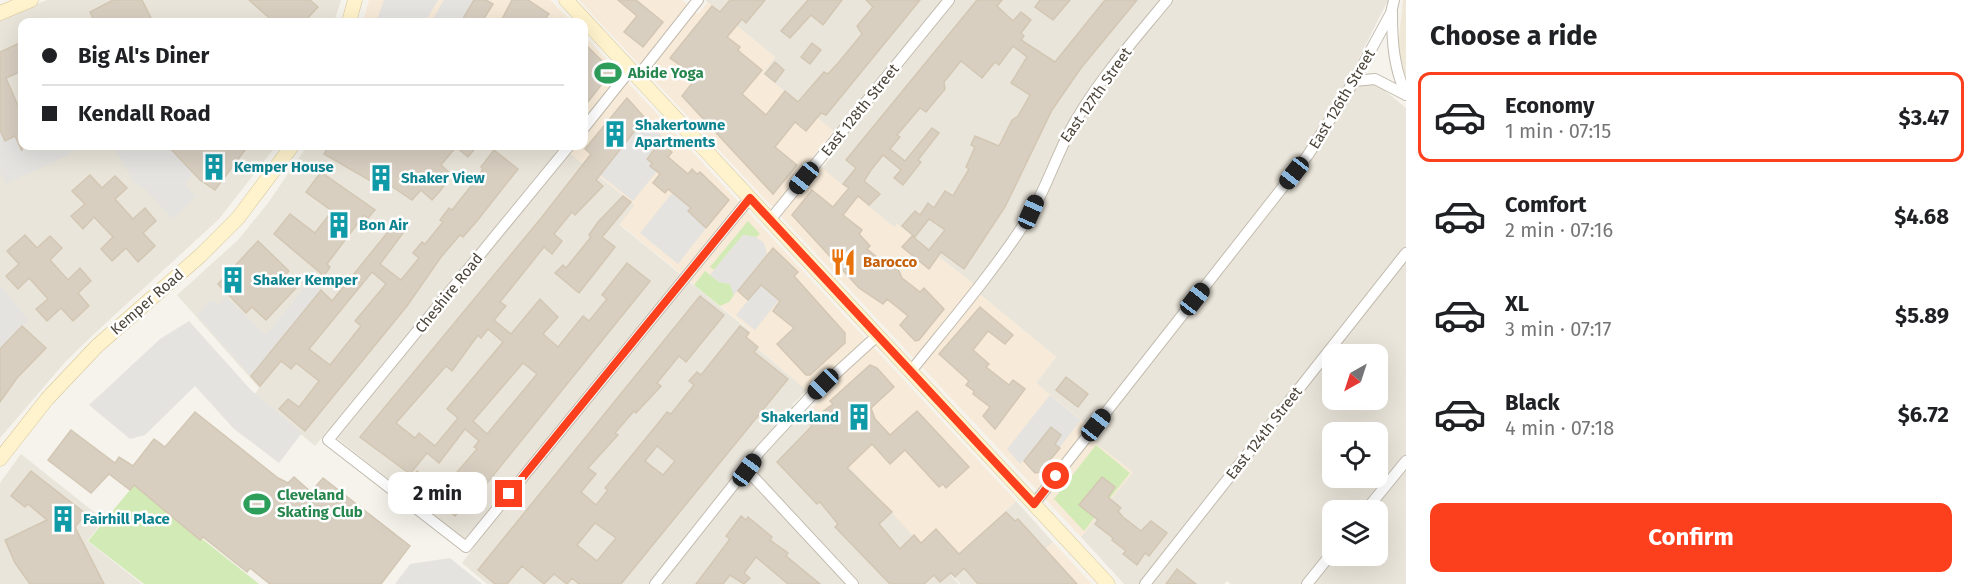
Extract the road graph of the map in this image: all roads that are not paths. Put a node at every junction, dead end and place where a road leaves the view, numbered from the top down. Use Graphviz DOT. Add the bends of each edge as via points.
graph roads {
  1 [pos="31,0"];
  2 [pos="355,0"];
  3 [pos="566,0"];
  4 [pos="698,0"];
  5 [pos="949,0"];
  6 [pos="1167,0"];
  7 [pos="1394,0"];
  8 [pos="1392,12"];
  9 [pos="0,13"];
  10 [pos="350,18"];
  11 [pos="583,18"];
  12 [pos="588,24"];
  13 [pos="634,73"];
  14 [pos="1354,81"];
  15 [pos="1406,95"];
  16 [pos="588,124"];
  17 [pos="289,150"];
  18 [pos="566,150"];
  19 [pos="750,198"];
  20 [pos="770,220"];
  21 [pos="1406,253"];
  22 [pos="877,336"];
  23 [pos="911,371"];
  24 [pos="0,459"];
  25 [pos="1406,460"];
  26 [pos="747,470"];
  27 [pos="1374,500"];
  28 [pos="1034,504"];
  29 [pos="1322,565"];
  30 [pos="655,584"];
  31 [pos="853,584"];
  32 [pos="1108,584"];
  33 [pos="1145,584"];
  34 [pos="1307,584"];
  1 -- 9 [label="main road"];
  2 -- 10 [label="main road"];
  3 -- 11 [label="main road"];
  4 -- 13 [label="street"];
  5 -- 20 [label="street, East 128th Street"];
  6 -- 23 [label="street, East 127th Street" via="1077,118 1031,212 1011,243"];
  7 -- 8 [label="street, East 126th Street"];
  8 -- 14 [label="street, East 126th Street"];
  8 -- 15 [label="street" via="1392,50"];
  12 -- 13 [label="main road"];
  13 -- 16 [label="street"];
  13 -- 19 [label="main road"];
  14 -- 15 [label="street" via="1375,79"];
  14 -- 28 [label="street, East 126th Street" via="1308,155"];
  17 -- 24 [label="main road, Kemper Road" via="238,218 97,346 47,399"];
  18 -- 19 [label="street, Cheshire Road" via="328,440 466,547"];
  19 -- 20 [label="main road"];
  20 -- 22 [label="main road"];
  21 -- 33 [label="street, East 124th Street"];
  22 -- 23 [label="main road"];
  22 -- 26 [label="street" via="810,397"];
  23 -- 28 [label="main road"];
  25 -- 27 [label="street"];
  26 -- 30 [label="street"];
  26 -- 31 [label="street"];
  28 -- 32 [label="main road"];
  29 -- 34 [label="street"];
}
